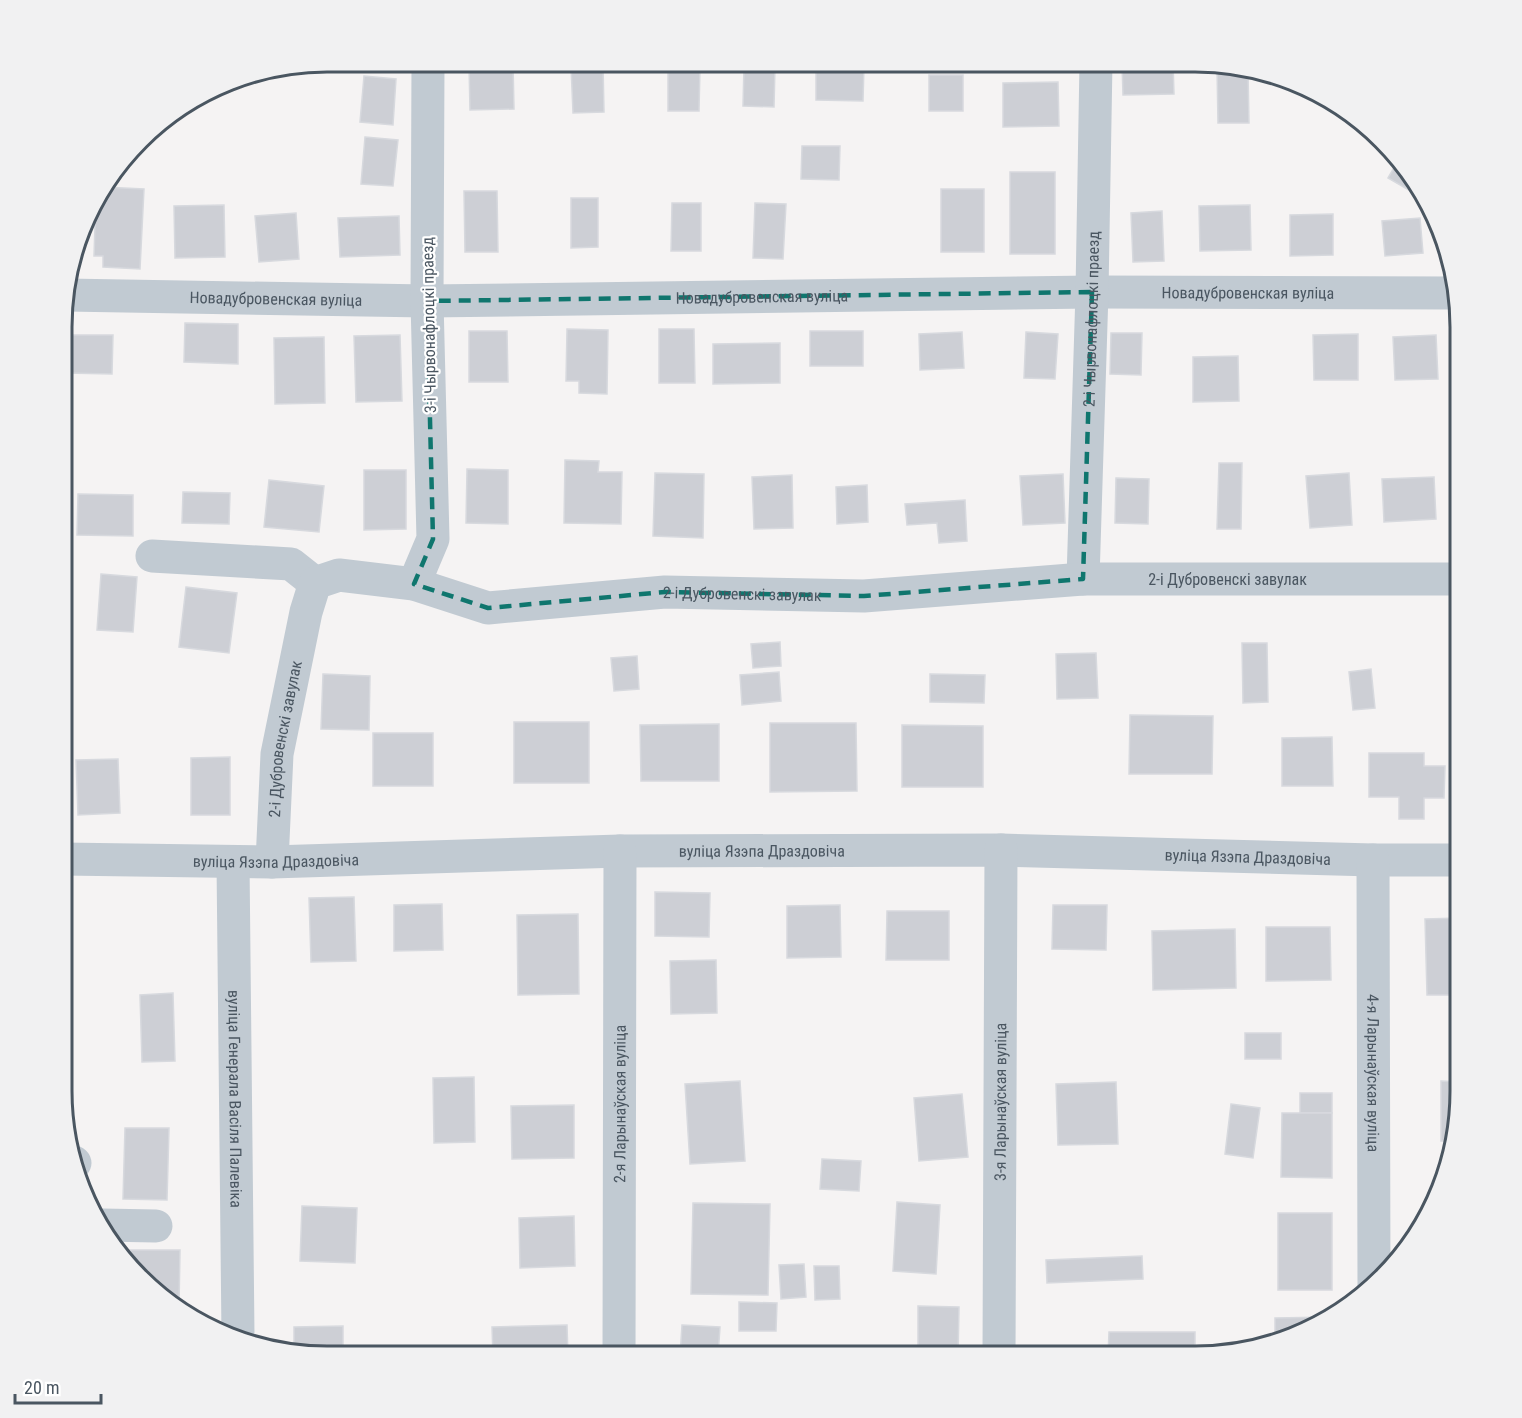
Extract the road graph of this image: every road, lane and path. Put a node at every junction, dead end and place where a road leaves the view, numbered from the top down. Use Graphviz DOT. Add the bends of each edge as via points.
graph roads {
  1 [pos="428,72"];
  2 [pos="1096,72"];
  3 [pos="1092,292"];
  4 [pos="1448,293"];
  5 [pos="74,295"];
  6 [pos="427,301"];
  7 [pos="152,556"];
  8 [pos="1083,579"];
  9 [pos="1450,579"];
  10 [pos="315,583"];
  11 [pos="414,584"];
  12 [pos="1001,850"];
  13 [pos="620,851"];
  14 [pos="72,859"];
  15 [pos="1374,860"];
  16 [pos="1450,860"];
  17 [pos="233,862"];
  18 [pos="272,862"];
  19 [pos="110,1225"];
  20 [pos="156,1226"];
  21 [pos="1374,1272"];
  22 [pos="238,1330"];
  23 [pos="619,1346"];
  24 [pos="999,1346"];
  1 -- 6 [label="street, 3-і Чырвонафлоцкі праезд"];
  2 -- 3 [label="street, 2-і Чырвонафлоцкі праезд"];
  3 -- 4 [label="street, Новадубровенская вуліца"];
  3 -- 6 [label="street, Новадубровенская вуліца"];
  3 -- 8 [label="street, 2-і Чырвонафлоцкі праезд"];
  5 -- 6 [label="street, Новадубровенская вуліца"];
  6 -- 11 [label="street, 3-і Чырвонафлоцкі праезд" via="433,539"];
  7 -- 10 [label="street" via="291,564"];
  8 -- 9 [label="street, 2-і Дубровенскі завулак"];
  8 -- 11 [label="street, 2-і Дубровенскі завулак" via="864,596 665,592 488,608"];
  10 -- 11 [label="street, 2-і Дубровенскі завулак" via="339,575"];
  10 -- 18 [label="street, 2-і Дубровенскі завулак" via="277,754"];
  12 -- 13 [label="street, вуліца Язэпа Драздовіча"];
  12 -- 15 [label="street, вуліца Язэпа Драздовіча"];
  12 -- 24 [label="street, 3-я Ларынаўская вуліца"];
  13 -- 18 [label="street, вуліца Язэпа Драздовіча"];
  13 -- 23 [label="street, 2-я Ларынаўская вуліца"];
  14 -- 17 [label="street, вуліца Язэпа Драздовіча"];
  15 -- 16 [label="street, вуліца Язэпа Драздовіча"];
  15 -- 21 [label="street, 4-я Ларынаўская вуліца"];
  17 -- 18 [label="street, вуліца Язэпа Драздовіча"];
  17 -- 22 [label="street, вуліца Генерала Васіля Палевіка"];
  19 -- 20 [label="street"];
}
